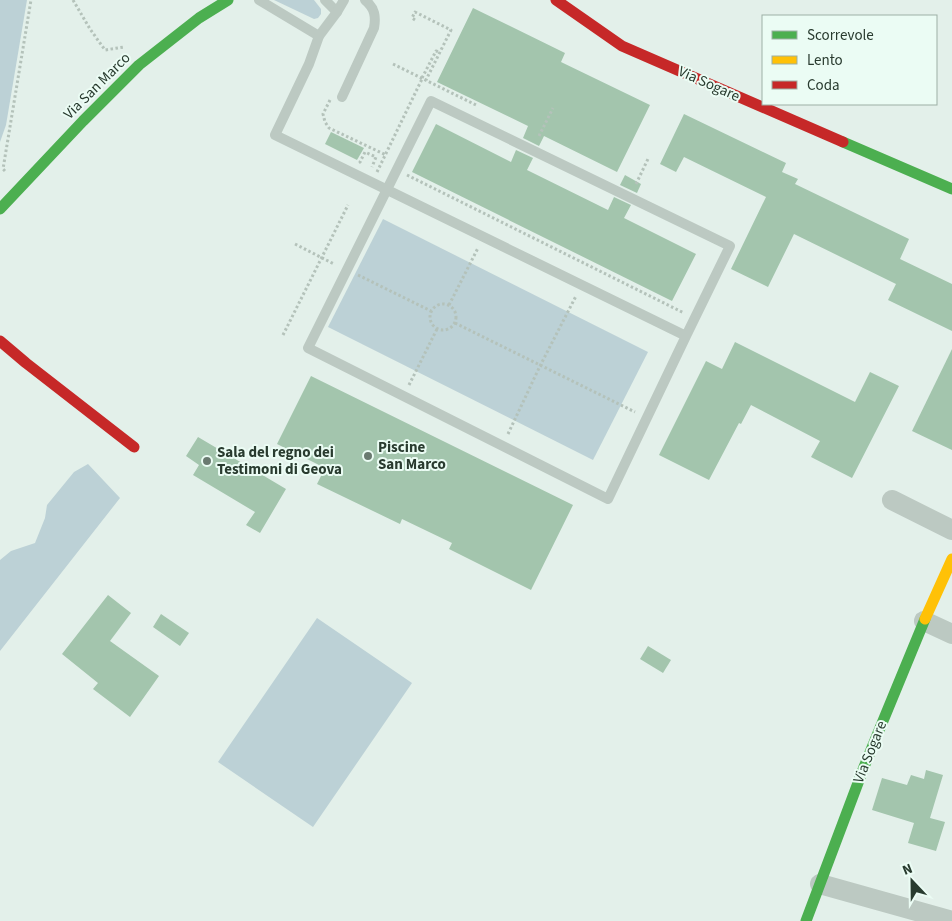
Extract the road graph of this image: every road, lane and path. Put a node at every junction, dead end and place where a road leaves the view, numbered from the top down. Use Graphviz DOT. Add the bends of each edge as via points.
graph roads {
  1 [pos="31,0"];
  2 [pos="73,0"];
  3 [pos="228,0"];
  4 [pos="259,0"];
  5 [pos="324,0"];
  6 [pos="344,0"];
  7 [pos="365,0"];
  8 [pos="556,0"];
  9 [pos="337,12"];
  10 [pos="415,20"];
  11 [pos="319,36"];
  12 [pos="126,47"];
  13 [pos="393,64"];
  14 [pos="424,79"];
  15 [pos="338,94"];
  16 [pos="478,106"];
  17 [pos="553,108"];
  18 [pos="539,136"];
  19 [pos="386,156"];
  20 [pos="648,159"];
  21 [pos="370,169"];
  22 [pos="400,171"];
  23 [pos="405,172"];
  24 [pos="7,173"];
  25 [pos="636,184"];
  26 [pos="952,189"];
  27 [pos="386,190"];
  28 [pos="348,205"];
  29 [pos="0,208"];
  30 [pos="295,244"];
  31 [pos="478,247"];
  32 [pos="322,258"];
  33 [pos="347,270"];
  34 [pos="577,295"];
  35 [pos="449,305"];
  36 [pos="432,311"];
  37 [pos="455,323"];
  38 [pos="437,329"];
  39 [pos="283,335"];
  40 [pos="686,336"];
  41 [pos="0,341"];
  42 [pos="540,366"];
  43 [pos="403,396"];
  44 [pos="638,414"];
  45 [pos="502,446"];
  46 [pos="134,447"];
  47 [pos="892,500"];
  48 [pos="952,530"];
  49 [pos="952,559"];
  50 [pos="924,621"];
  51 [pos="952,634"];
  52 [pos="820,884"];
  53 [pos="806,921"];
  54 [pos="952,921"];
  1 -- 24 [label="path" via="3,169"];
  2 -- 12 [label="path" via="105,50"];
  3 -- 29 [label="street, Via San Marco" via="199,18 139,65"];
  4 -- 11 [label="lane"];
  5 -- 9 [label="lane"];
  6 -- 9 [label="lane"];
  7 -- 15 [label="lane" via="376,18 374,28"];
  8 -- 26 [label="street, Via Sogare" via="622,46"];
  9 -- 11 [label="lane"];
  10 -- 14 [label="path" via="412,18 415,12 451,30 439,52 436,51"];
  11 -- 27 [label="lane" via="310,64 275,135"];
  13 -- 14 [label="path"];
  14 -- 16 [label="path"];
  14 -- 19 [label="path"];
  15 -- 19 [label="path" via="323,114 329,128"];
  17 -- 18 [label="path"];
  19 -- 21 [label="path" via="378,172 372,169 366,166 360,162 365,152 376,157 373,163"];
  20 -- 25 [label="path"];
  22 -- 23 [label="path" via="688,315"];
  27 -- 33 [label="lane"];
  27 -- 40 [label="lane"];
  27 -- 40 [label="lane" via="431,101 730,246"];
  28 -- 32 [label="path"];
  30 -- 32 [label="path"];
  31 -- 35 [label="path"];
  32 -- 33 [label="path"];
  32 -- 39 [label="path"];
  33 -- 36 [label="path"];
  33 -- 43 [label="lane" via="308,348"];
  34 -- 42 [label="path"];
  35 -- 36 [label="path" via="438,304"];
  35 -- 37 [label="path" via="457,315"];
  36 -- 38 [label="path" via="430,319"];
  37 -- 38 [label="path" via="448,330"];
  37 -- 42 [label="path"];
  38 -- 43 [label="path"];
  40 -- 45 [label="lane" via="608,499"];
  41 -- 46 [label="street"];
  42 -- 44 [label="path"];
  42 -- 45 [label="path"];
  43 -- 45 [label="lane"];
  47 -- 48 [label="street"];
  49 -- 50 [label="street, Via Sogare"];
  50 -- 51 [label="street"];
  50 -- 52 [label="street, Via Sogare"];
  52 -- 53 [label="street, Via Sogare"];
  52 -- 54 [label="street"];
}
